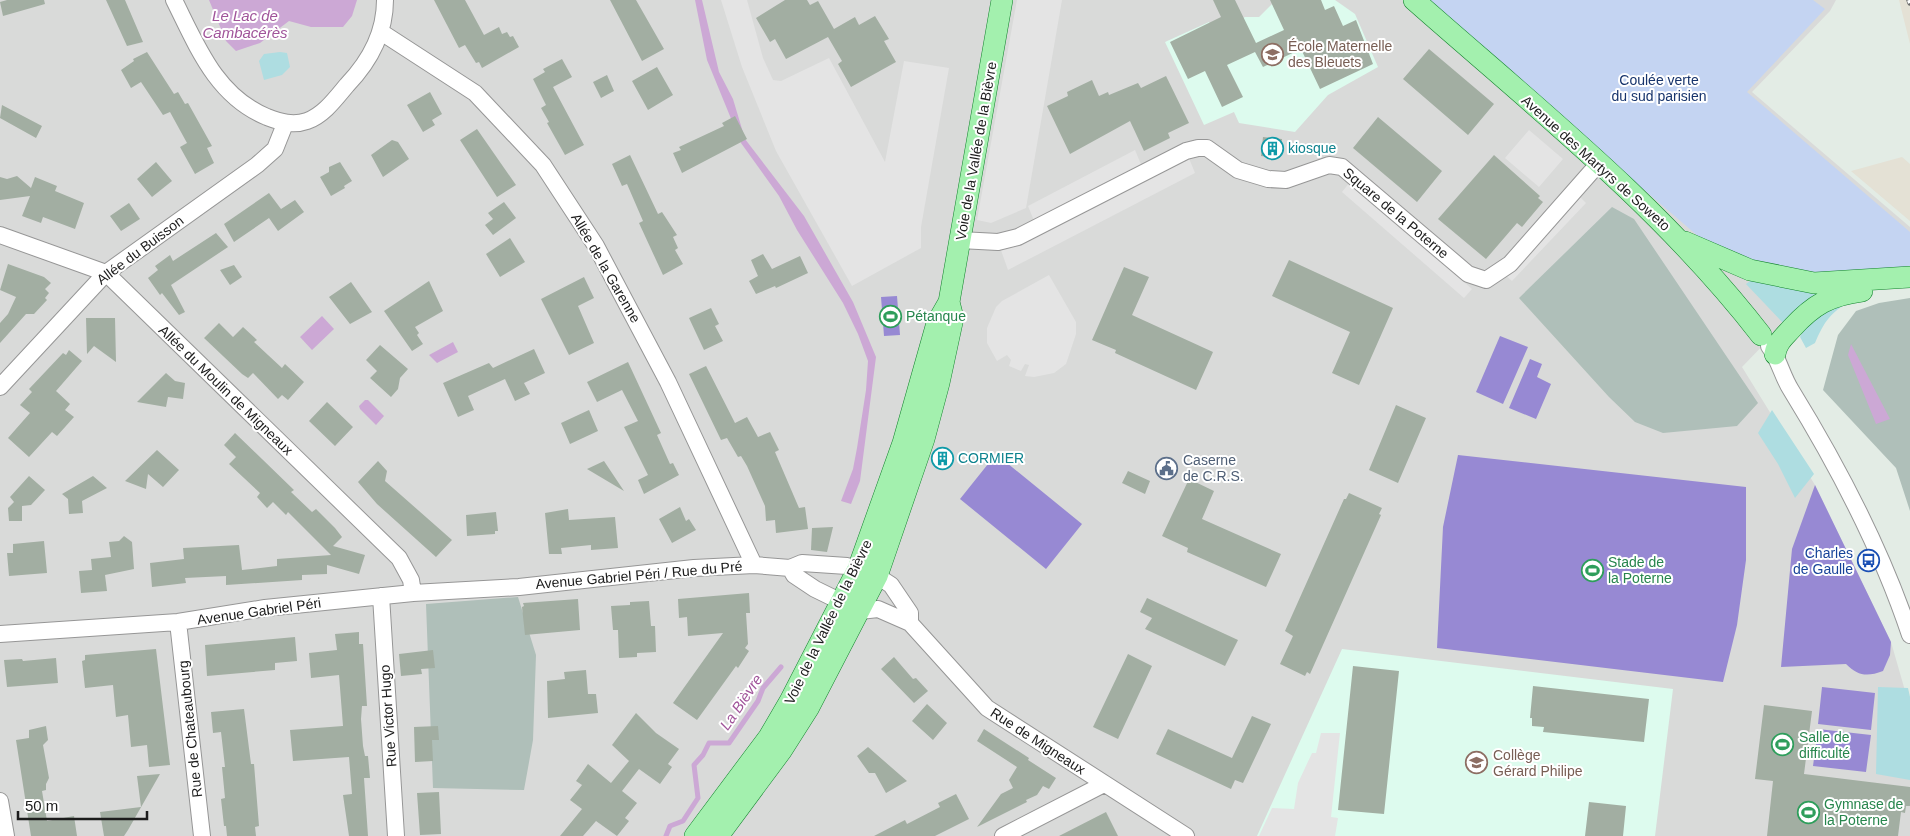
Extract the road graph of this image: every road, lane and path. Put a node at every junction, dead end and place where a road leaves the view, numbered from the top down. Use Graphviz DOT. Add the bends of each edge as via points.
graph roads {
  1 [pos="174,0"];
  2 [pos="385,0"];
  3 [pos="1002,0"];
  4 [pos="1414,0"];
  5 [pos="381,32"];
  6 [pos="285,124"];
  7 [pos="1599,163"];
  8 [pos="0,235"];
  9 [pos="1678,239"];
  10 [pos="960,240"];
  11 [pos="106,273"];
  12 [pos="1910,277"];
  13 [pos="1910,287"];
  14 [pos="949,302"];
  15 [pos="1761,336"];
  16 [pos="1775,354"];
  17 [pos="0,387"];
  18 [pos="754,565"];
  19 [pos="790,568"];
  20 [pos="862,571"];
  21 [pos="519,587"];
  22 [pos="413,593"];
  23 [pos="380,596"];
  24 [pos="859,605"];
  25 [pos="178,622"];
  26 [pos="910,623"];
  27 [pos="0,634"];
  28 [pos="1910,635"];
  29 [pos="1104,784"];
  30 [pos="0,801"];
  31 [pos="6,836"];
  32 [pos="202,836"];
  33 [pos="396,836"];
  34 [pos="695,836"];
  35 [pos="718,836"];
  36 [pos="1004,836"];
  37 [pos="1186,836"];
  1 -- 6 [label="street" via="218,81 237,100 257,113"];
  2 -- 5 [label="street"];
  3 -- 10 [label="main road, Voie de la Vallée de la Bièvre"];
  4 -- 7 [label="main road, Avenue des Martyrs de Soweto"];
  5 -- 6 [label="street" via="354,78 323,111 307,121"];
  5 -- 18 [label="street, Allée de la Garenne" via="475,94 543,165 596,246 668,382"];
  6 -- 11 [label="street, Allée du Buisson" via="276,149 258,165"];
  7 -- 9 [label="main road, Avenue des Martyrs de Soweto"];
  7 -- 10 [label="street, Square de la Poterne" via="1510,264 1486,280 1468,274 1342,167 1328,165 1286,180 1268,179 1238,170 1207,148 1186,151 1018,237 998,242"];
  8 -- 11 [label="street, Allée du Moulin de Migneaux"];
  9 -- 12 [label="main road" via="1750,270 1814,283"];
  9 -- 15 [label="main road, Avenue des Martyrs de Soweto" via="1728,293"];
  10 -- 14 [label="main road, Voie de la Vallée de la Bièvre"];
  11 -- 17 [label="street, Allée du Buisson"];
  11 -- 22 [label="street, Allée du Moulin de Migneaux" via="399,558 411,580"];
  13 -- 16 [label="main road" via="1860,291 1827,299 1805,314 1777,344"];
  14 -- 20 [label="main road, Voie de la Vallée de la Bièvre" via="937,323"];
  14 -- 20 [label="main road, Voie de la Vallée de la Bièvre" via="953,318 924,439"];
  15 -- 16 [label="street, Avenue des Martyrs de Soweto"];
  16 -- 28 [label="street, Avenue des Martyrs de Soweto" via="1787,383 1829,451 1865,521"];
  18 -- 19 [label="street, Avenue Gabriel Péri / Rue du Pré"];
  18 -- 21 [label="street, Avenue Gabriel Péri / Rue du Pré" via="671,570"];
  19 -- 20 [label="street" via="802,563"];
  19 -- 24 [label="street, Rue de Migneaux" via="801,580"];
  20 -- 24 [label="main road, Voie de la Vallée de la Bièvre"];
  20 -- 26 [label="street, Rue de Migneaux" via="891,585 910,613"];
  21 -- 22 [label="street, Avenue Gabriel Péri"];
  22 -- 23 [label="street, Avenue Gabriel Péri"];
  23 -- 25 [label="street, Avenue Gabriel Péri" via="265,608"];
  23 -- 33 [label="street, Rue Victor Hugo"];
  24 -- 26 [label="street, Rue de Migneaux"];
  24 -- 34 [label="main road, Voie de la Vallée de la Bièvre" via="769,737"];
  24 -- 35 [label="main road, Voie de la Vallée de la Bièvre" via="809,707"];
  25 -- 27 [label="street, Avenue Gabriel Péri"];
  25 -- 32 [label="street, Rue de Chateaubourg"];
  26 -- 29 [label="street, Rue de Migneaux" via="987,708"];
  29 -- 36 [label="street"];
  29 -- 37 [label="street, Rue de Migneaux"];
  30 -- 31 [label="street"];
}
